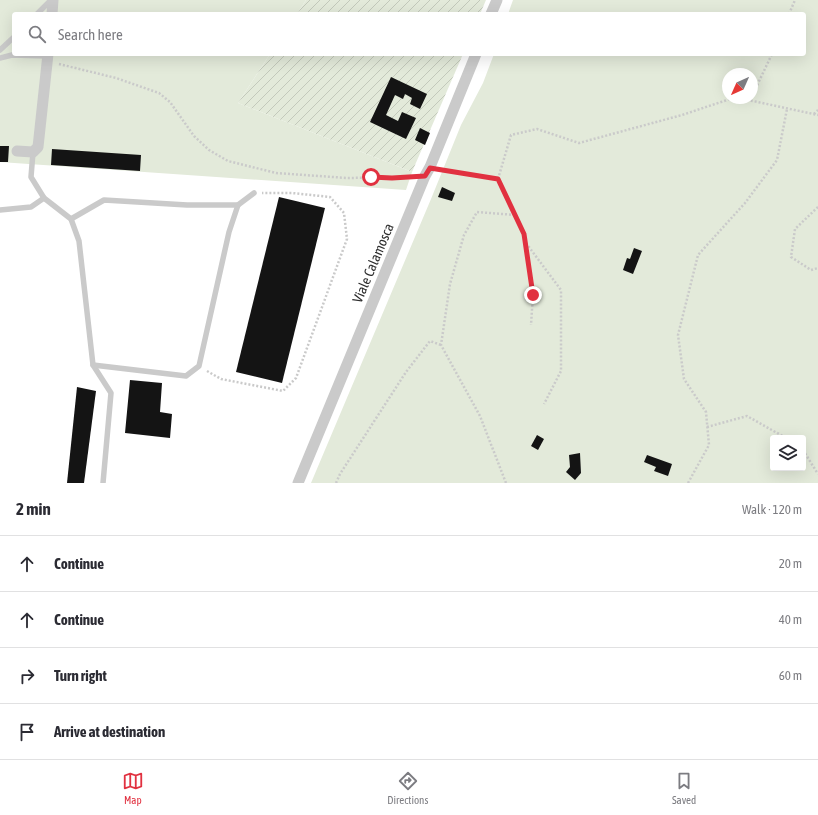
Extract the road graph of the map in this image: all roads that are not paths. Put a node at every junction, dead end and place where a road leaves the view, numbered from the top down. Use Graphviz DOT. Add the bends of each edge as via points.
graph roads {
  1 [pos="52,0"];
  2 [pos="497,0"];
  3 [pos="39,12"];
  4 [pos="52,12"];
  5 [pos="493,12"];
  6 [pos="12,39"];
  7 [pos="0,50"];
  8 [pos="12,55"];
  9 [pos="30,56"];
  10 [pos="475,56"];
  11 [pos="48,57"];
  12 [pos="0,58"];
  13 [pos="17,151"];
  14 [pos="33,152"];
  15 [pos="254,193"];
  16 [pos="44,198"];
  17 [pos="238,206"];
  18 [pos="0,210"];
  19 [pos="71,219"];
  20 [pos="94,365"];
  21 [pos="103,483"];
  22 [pos="298,483"];
  1 -- 3 [label="lane"];
  1 -- 4 [label="street"];
  2 -- 5 [label="street"];
  6 -- 7 [label="lane"];
  8 -- 12 [label="lane"];
  9 -- 11 [label="lane"];
  10 -- 22 [label="street, Viale Calamosca"];
  11 -- 14 [label="street" via="38,147"];
  13 -- 14 [label="street"];
  14 -- 16 [label="lane" via="31,177"];
  15 -- 17 [label="lane"];
  16 -- 18 [label="lane" via="31,207"];
  16 -- 19 [label="lane"];
  17 -- 19 [label="lane" via="104,200"];
  17 -- 20 [label="lane" via="200,366 186,376"];
  19 -- 20 [label="lane" via="78,241"];
  20 -- 21 [label="lane" via="111,393"];
}
